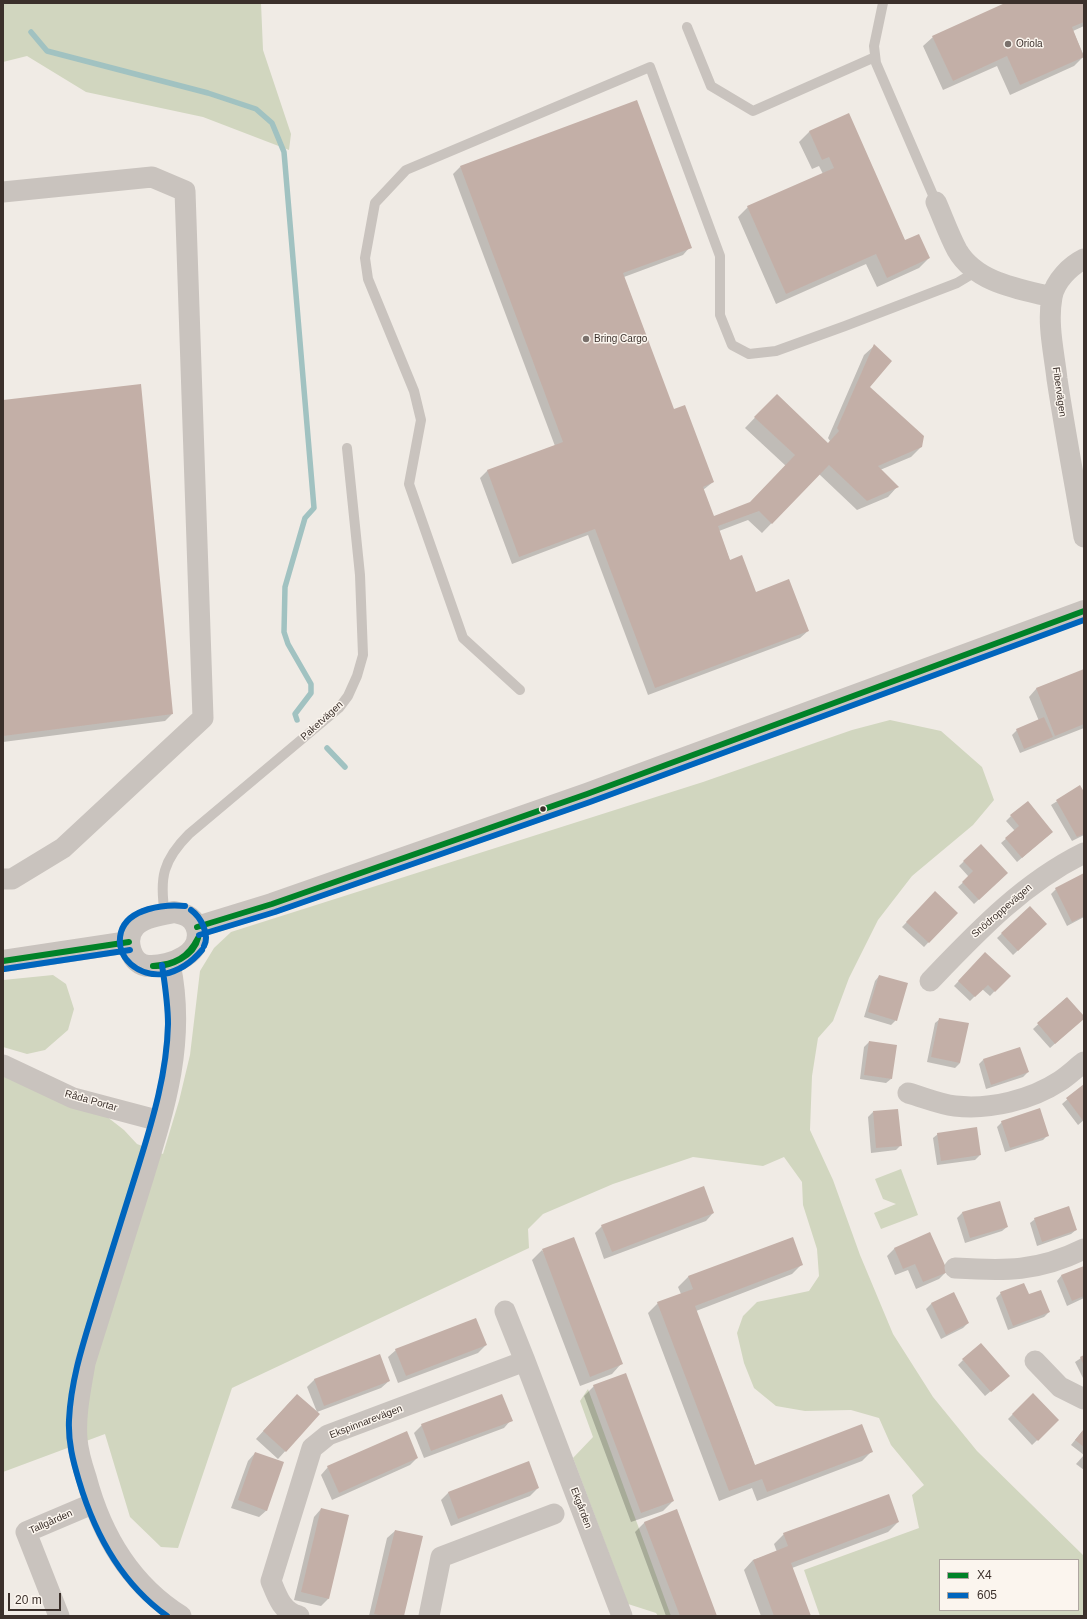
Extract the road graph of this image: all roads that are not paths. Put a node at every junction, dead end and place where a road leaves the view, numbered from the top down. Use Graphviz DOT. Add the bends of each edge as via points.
graph roads {
  1 [pos="883,3"];
  2 [pos="687,27"];
  3 [pos="876,57"];
  4 [pos="3,192"];
  5 [pos="936,202"];
  6 [pos="1084,259"];
  7 [pos="977,271"];
  8 [pos="1052,297"];
  9 [pos="347,448"];
  10 [pos="1084,537"];
  11 [pos="1084,611"];
  12 [pos="520,690"];
  13 [pos="1084,853"];
  14 [pos="3,879"];
  15 [pos="165,914"];
  16 [pos="197,927"];
  17 [pos="129,942"];
  18 [pos="3,961"];
  19 [pos="170,964"];
  20 [pos="930,982"];
  21 [pos="1084,1062"];
  22 [pos="3,1065"];
  23 [pos="908,1093"];
  24 [pos="160,1121"];
  25 [pos="1084,1249"];
  26 [pos="955,1268"];
  27 [pos="505,1311"];
  28 [pos="525,1361"];
  29 [pos="1035,1361"];
  30 [pos="1084,1398"];
  31 [pos="92,1504"];
  32 [pos="554,1514"];
  33 [pos="59,1616"];
  34 [pos="180,1616"];
  35 [pos="299,1616"];
  36 [pos="429,1616"];
  37 [pos="622,1616"];
  1 -- 3 [label="lane" via="874,46"];
  2 -- 3 [label="lane" via="711,86 753,111"];
  3 -- 5 [label="lane" via="876,63"];
  4 -- 14 [label="street" via="152,177 185,191 203,718 63,848 12,879"];
  5 -- 7 [label="street" via="958,252"];
  6 -- 8 [label="street, Fibervägen" via="1076,263 1057,283"];
  7 -- 8 [label="street" via="990,280"];
  7 -- 12 [label="lane" via="957,283 776,351 749,354 732,344 720,315 720,256 650,67 406,170 375,204 365,258 368,279 414,390 421,420 410,484 463,638"];
  8 -- 10 [label="street, Fibervägen" via="1052,340"];
  9 -- 15 [label="lane, Paketvägen" via="360,575 363,655 357,676 339,708 177,846 164,874 162,889"];
  11 -- 16 [label="street" via="587,794 272,904"];
  13 -- 20 [label="street, Snödroppevägen" via="1040,879 1009,902"];
  15 -- 16 [label="street" via="184,914 191,918"];
  15 -- 17 [label="street" via="145,919 135,926 129,934"];
  16 -- 19 [label="street" via="198,941 194,948"];
  17 -- 18 [label="street"];
  17 -- 19 [label="street" via="133,956 138,962 146,966"];
  19 -- 24 [label="street" via="176,1018 173,1070"];
  21 -- 23 [label="street" via="1060,1081 1034,1094 1009,1102 975,1107 954,1106"];
  22 -- 24 [label="street, Råda Portar" via="73,1098"];
  24 -- 31 [label="street" via="85,1364 79,1398 77,1438"];
  25 -- 26 [label="street" via="1040,1266 1005,1271"];
  27 -- 28 [label="street"];
  28 -- 35 [label="street, Ekspinnarevägen" via="328,1435 312,1448 271,1581 279,1601 291,1614"];
  28 -- 37 [label="street, Ekgården"];
  29 -- 30 [label="street" via="1060,1387"];
  31 -- 33 [label="street, Tallgården" via="26,1532"];
  31 -- 34 [label="street" via="108,1538 129,1570 153,1595"];
  32 -- 36 [label="street" via="441,1557"];
}
